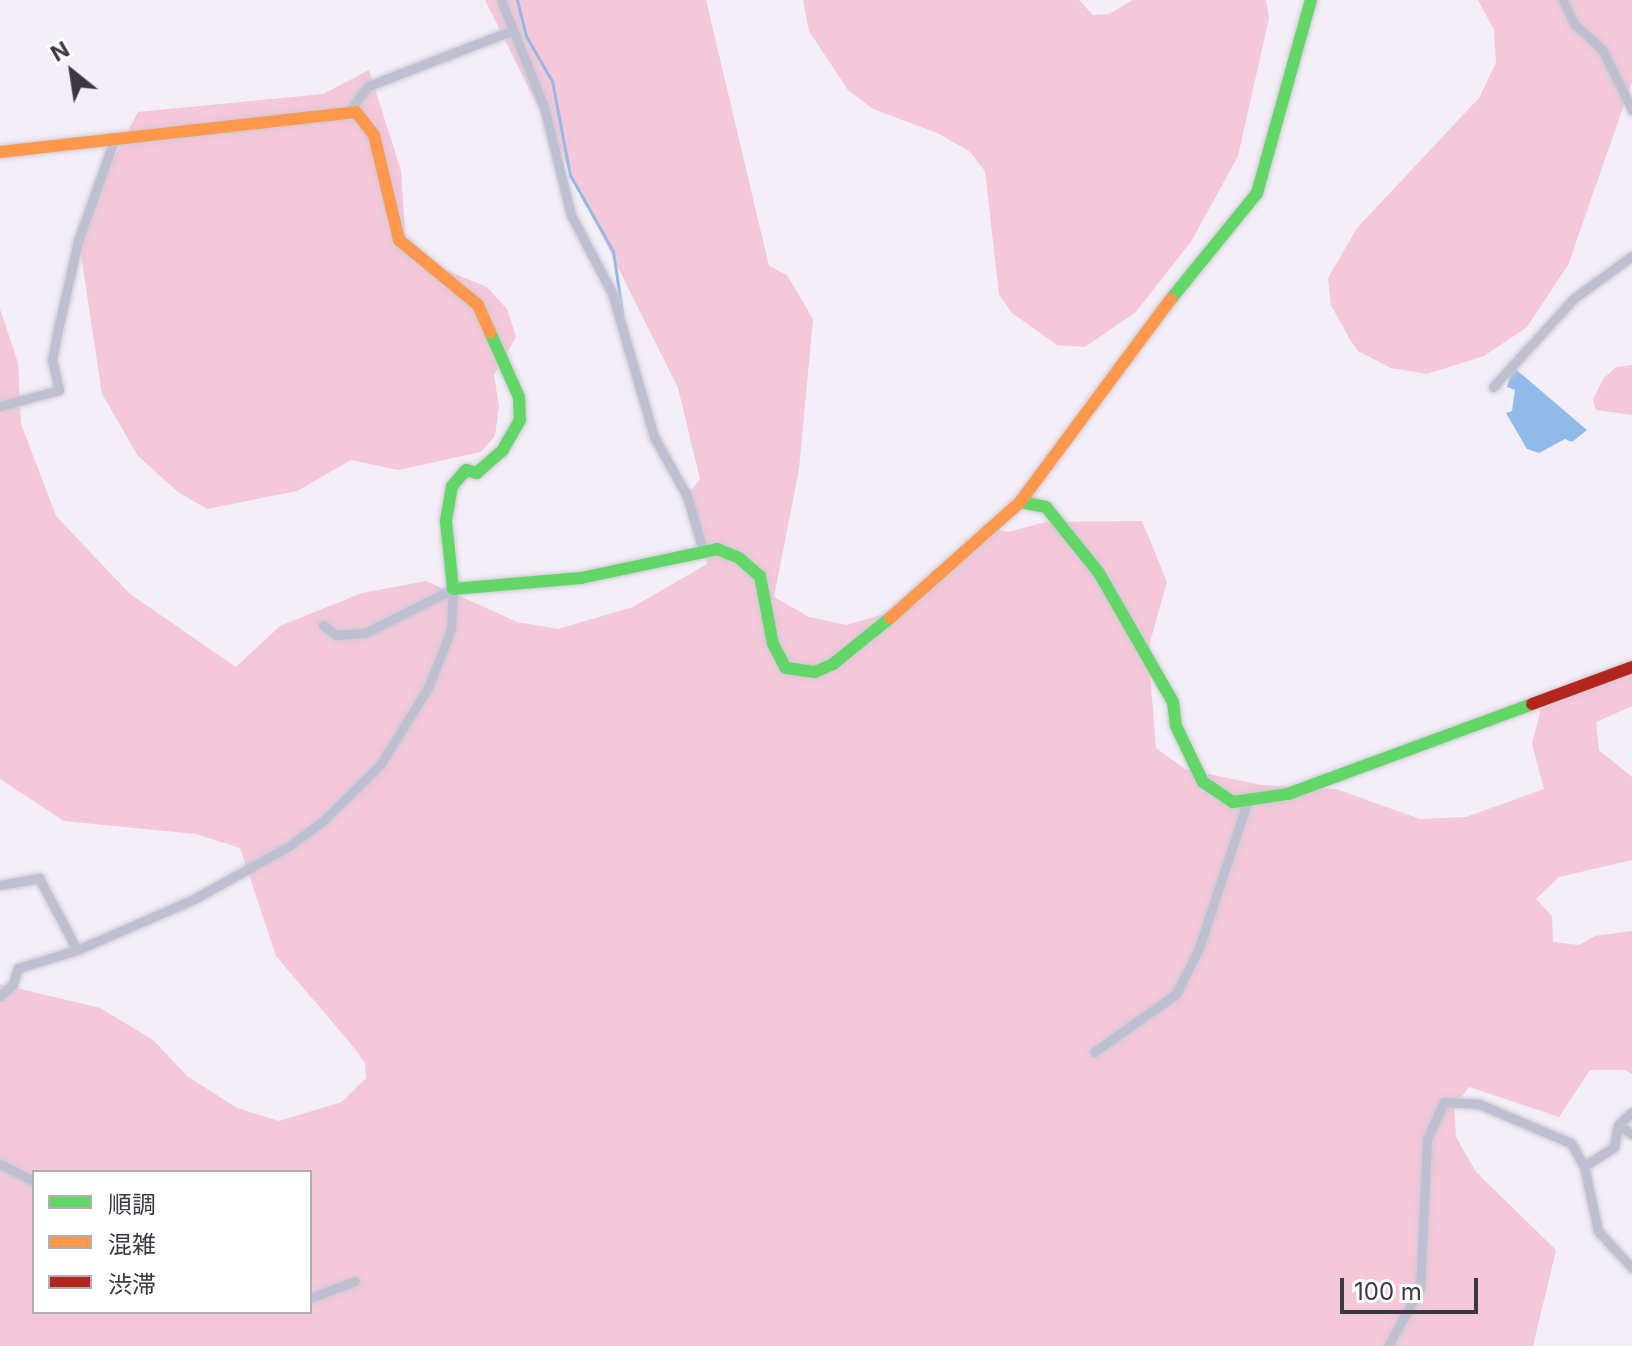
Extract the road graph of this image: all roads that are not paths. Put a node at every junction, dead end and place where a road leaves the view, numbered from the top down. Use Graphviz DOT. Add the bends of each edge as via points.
graph roads {
  1 [pos="501,0"];
  2 [pos="1311,0"];
  3 [pos="1563,0"];
  4 [pos="513,30"];
  5 [pos="350,110"];
  6 [pos="1632,110"];
  7 [pos="113,143"];
  8 [pos="0,152"];
  9 [pos="1632,256"];
  10 [pos="1493,387"];
  11 [pos="0,406"];
  12 [pos="1020,502"];
  13 [pos="703,551"];
  14 [pos="453,589"];
  15 [pos="323,625"];
  16 [pos="1632,667"];
  17 [pos="1248,800"];
  18 [pos="0,885"];
  19 [pos="77,950"];
  20 [pos="0,996"];
  21 [pos="1094,1052"];
  22 [pos="1632,1112"];
  23 [pos="1618,1125"];
  24 [pos="1632,1134"];
  25 [pos="0,1164"];
  26 [pos="1584,1166"];
  27 [pos="32,1180"];
  28 [pos="1632,1268"];
  29 [pos="355,1281"];
  30 [pos="312,1297"];
  31 [pos="1388,1346"];
  1 -- 4 [label="street"];
  2 -- 12 [label="street" via="1257,193 1144,333"];
  3 -- 6 [label="street" via="1574,24 1602,49"];
  4 -- 5 [label="street" via="368,86"];
  4 -- 13 [label="street" via="544,107 571,215 612,293 654,437 687,496"];
  5 -- 7 [label="street"];
  5 -- 14 [label="street" via="363,116 374,135 399,240 478,305 519,397 520,420 503,450 477,473 466,470 452,486 446,521"];
  7 -- 8 [label="street"];
  7 -- 11 [label="street" via="78,241 59,325 52,360 59,390"];
  9 -- 10 [label="street" via="1573,299"];
  12 -- 13 [label="street" via="945,573 833,664 815,672 786,668 773,644 760,576 739,558 717,549"];
  12 -- 17 [label="street" via="1046,507 1099,573 1173,702 1176,726 1203,782 1221,798"];
  13 -- 14 [label="street" via="581,578"];
  14 -- 15 [label="street" via="365,633 336,635"];
  14 -- 19 [label="street" via="451,629 429,686 400,737 364,782 289,846 194,899"];
  16 -- 17 [label="street" via="1288,794"];
  17 -- 21 [label="street" via="1182,986 1152,1015"];
  18 -- 19 [label="street" via="39,878"];
  19 -- 20 [label="street" via="18,968 13,984"];
  22 -- 23 [label="street"];
  23 -- 24 [label="street"];
  23 -- 26 [label="street" via="1614,1147"];
  25 -- 27 [label="street"];
  26 -- 28 [label="street" via="1598,1231"];
  26 -- 31 [label="street" via="1571,1143 1507,1113 1452,1100 1437,1106 1427,1139 1420,1288"];
  29 -- 30 [label="street"];
}
